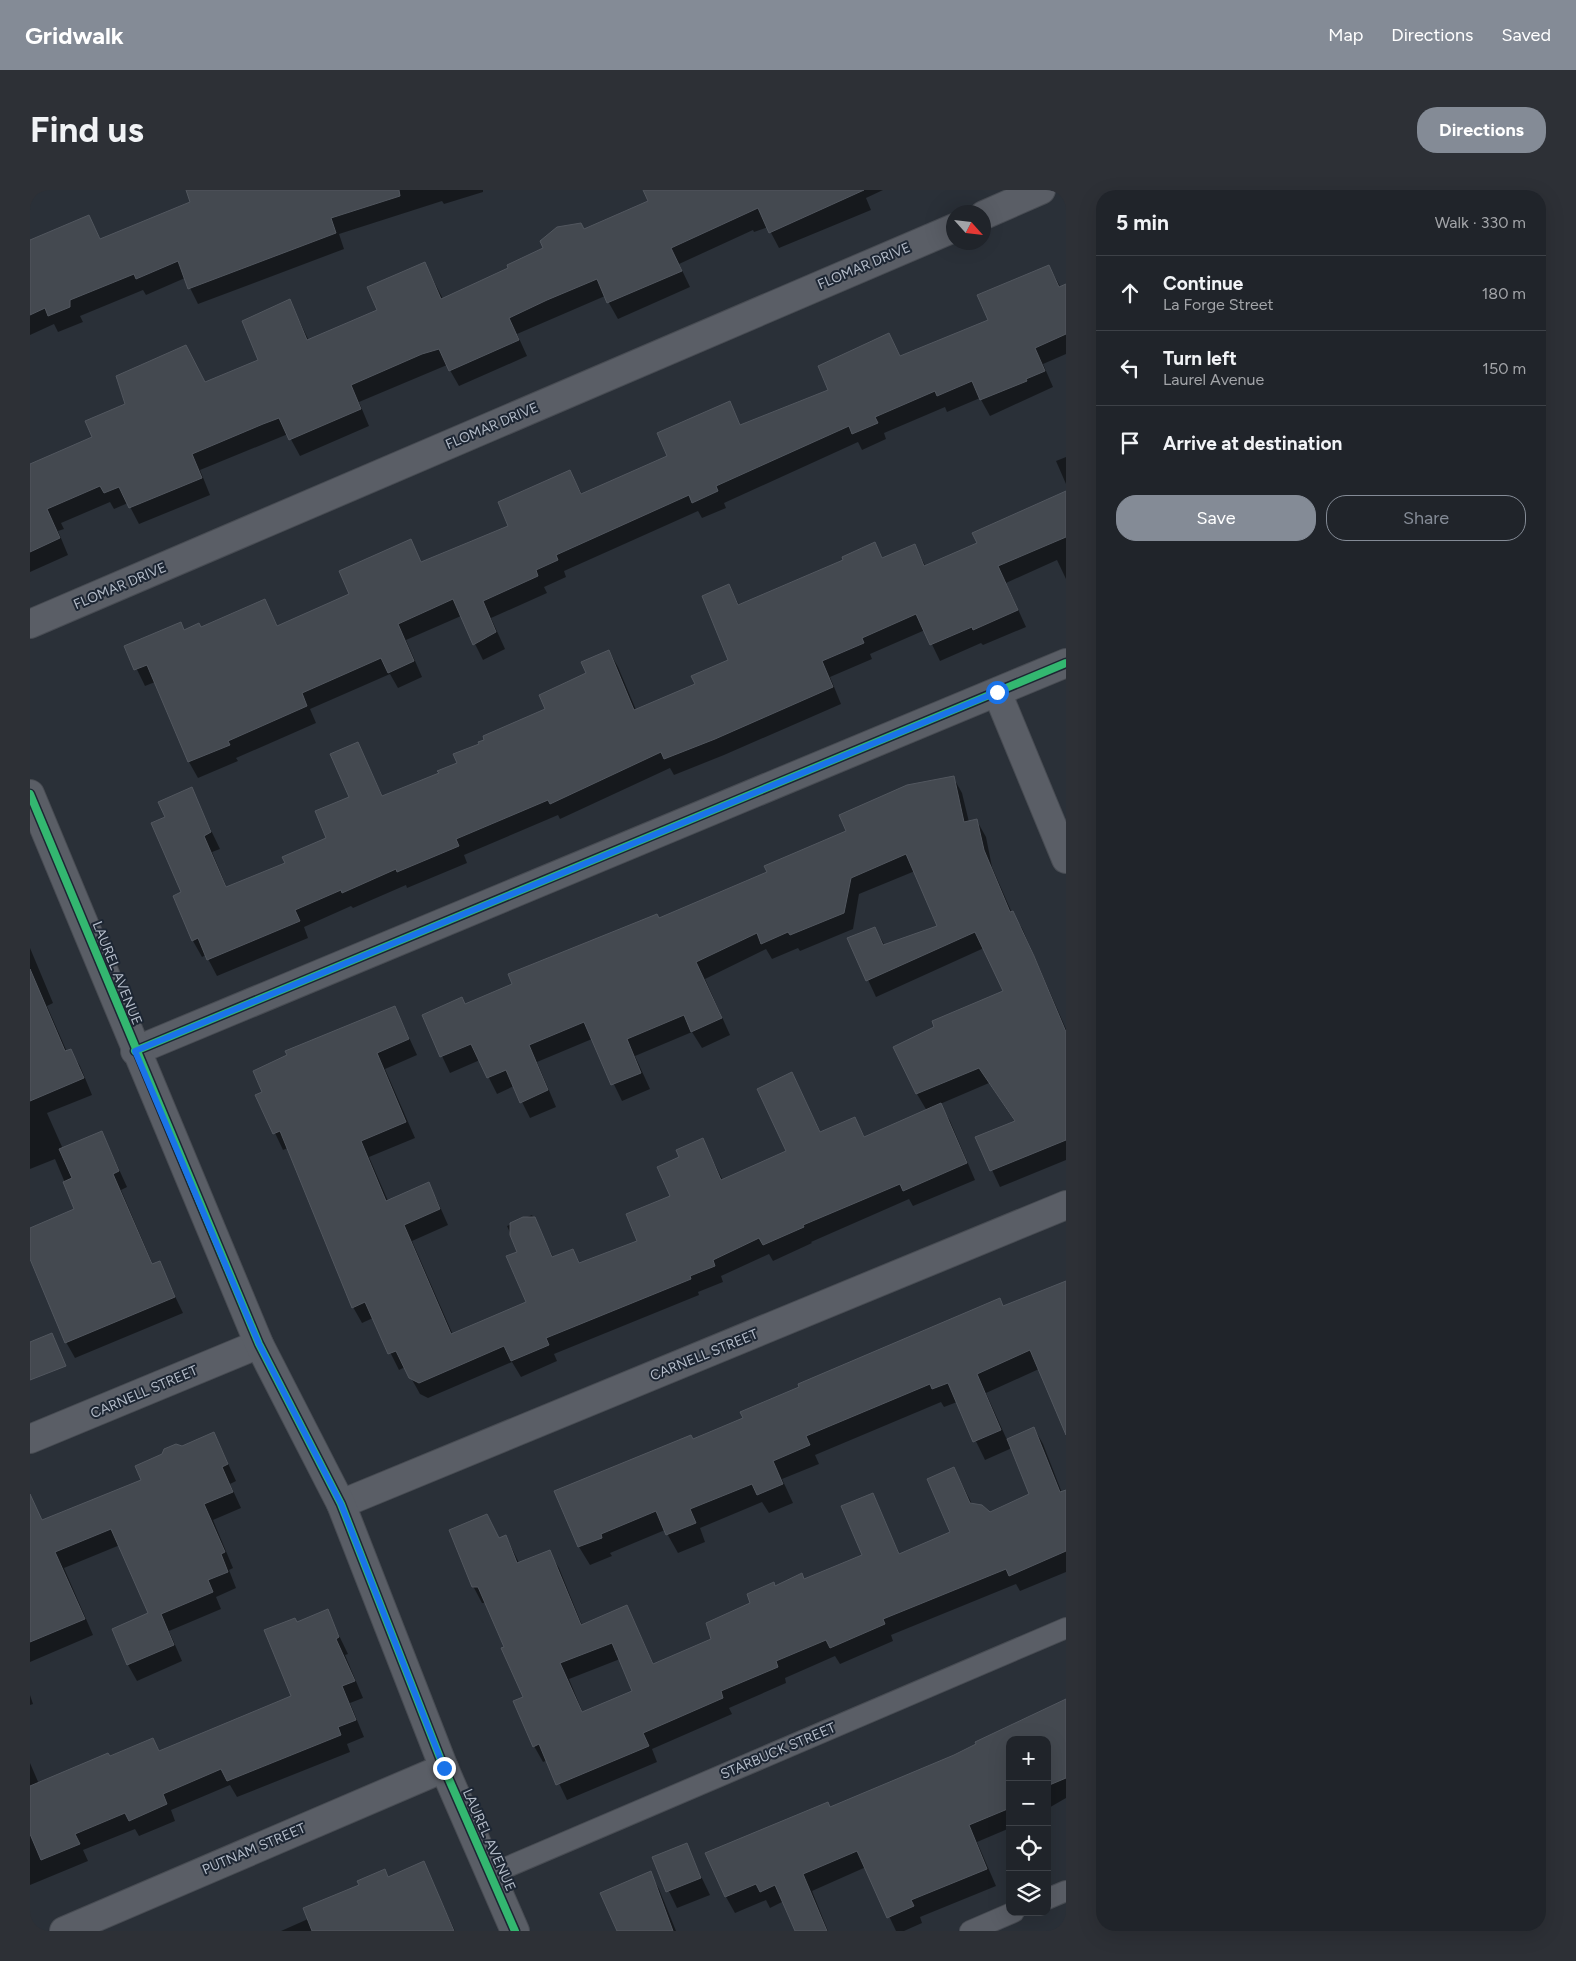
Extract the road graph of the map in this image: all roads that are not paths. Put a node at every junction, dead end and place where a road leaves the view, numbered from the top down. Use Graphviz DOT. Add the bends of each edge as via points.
graph roads {
  1 [pos="1041,190"];
  2 [pos="991,212"];
  3 [pos="946,231"];
  4 [pos="30,624"];
  5 [pos="1066,663"];
  6 [pos="997,692"];
  7 [pos="30,794"];
  8 [pos="1066,859"];
  9 [pos="135,1051"];
  10 [pos="1066,1205"];
  11 [pos="259,1344"];
  12 [pos="30,1439"];
  13 [pos="341,1504"];
  14 [pos="1066,1628"];
  15 [pos="444,1768"];
  16 [pos="491,1874"];
  17 [pos="1066,1891"];
  18 [pos="1051,1897"];
  19 [pos="1006,1915"];
  20 [pos="64,1931"];
  21 [pos="515,1931"];
  22 [pos="970,1931"];
  1 -- 2 [label="street"];
  3 -- 4 [label="street, FLOMAR DRIVE"];
  5 -- 6 [label="street"];
  6 -- 8 [label="street"];
  6 -- 9 [label="street"];
  7 -- 9 [label="street, LAUREL AVENUE"];
  9 -- 11 [label="street, LAUREL AVENUE"];
  10 -- 13 [label="street, CARNELL STREET"];
  11 -- 12 [label="street, CARNELL STREET"];
  11 -- 13 [label="street, LAUREL AVENUE"];
  13 -- 15 [label="street, LAUREL AVENUE"];
  14 -- 16 [label="lane, STARBUCK STREET"];
  15 -- 16 [label="street, LAUREL AVENUE"];
  15 -- 20 [label="street, PUTNAM STREET"];
  16 -- 21 [label="street, LAUREL AVENUE"];
  17 -- 18 [label="lane"];
  19 -- 22 [label="lane"];
}
